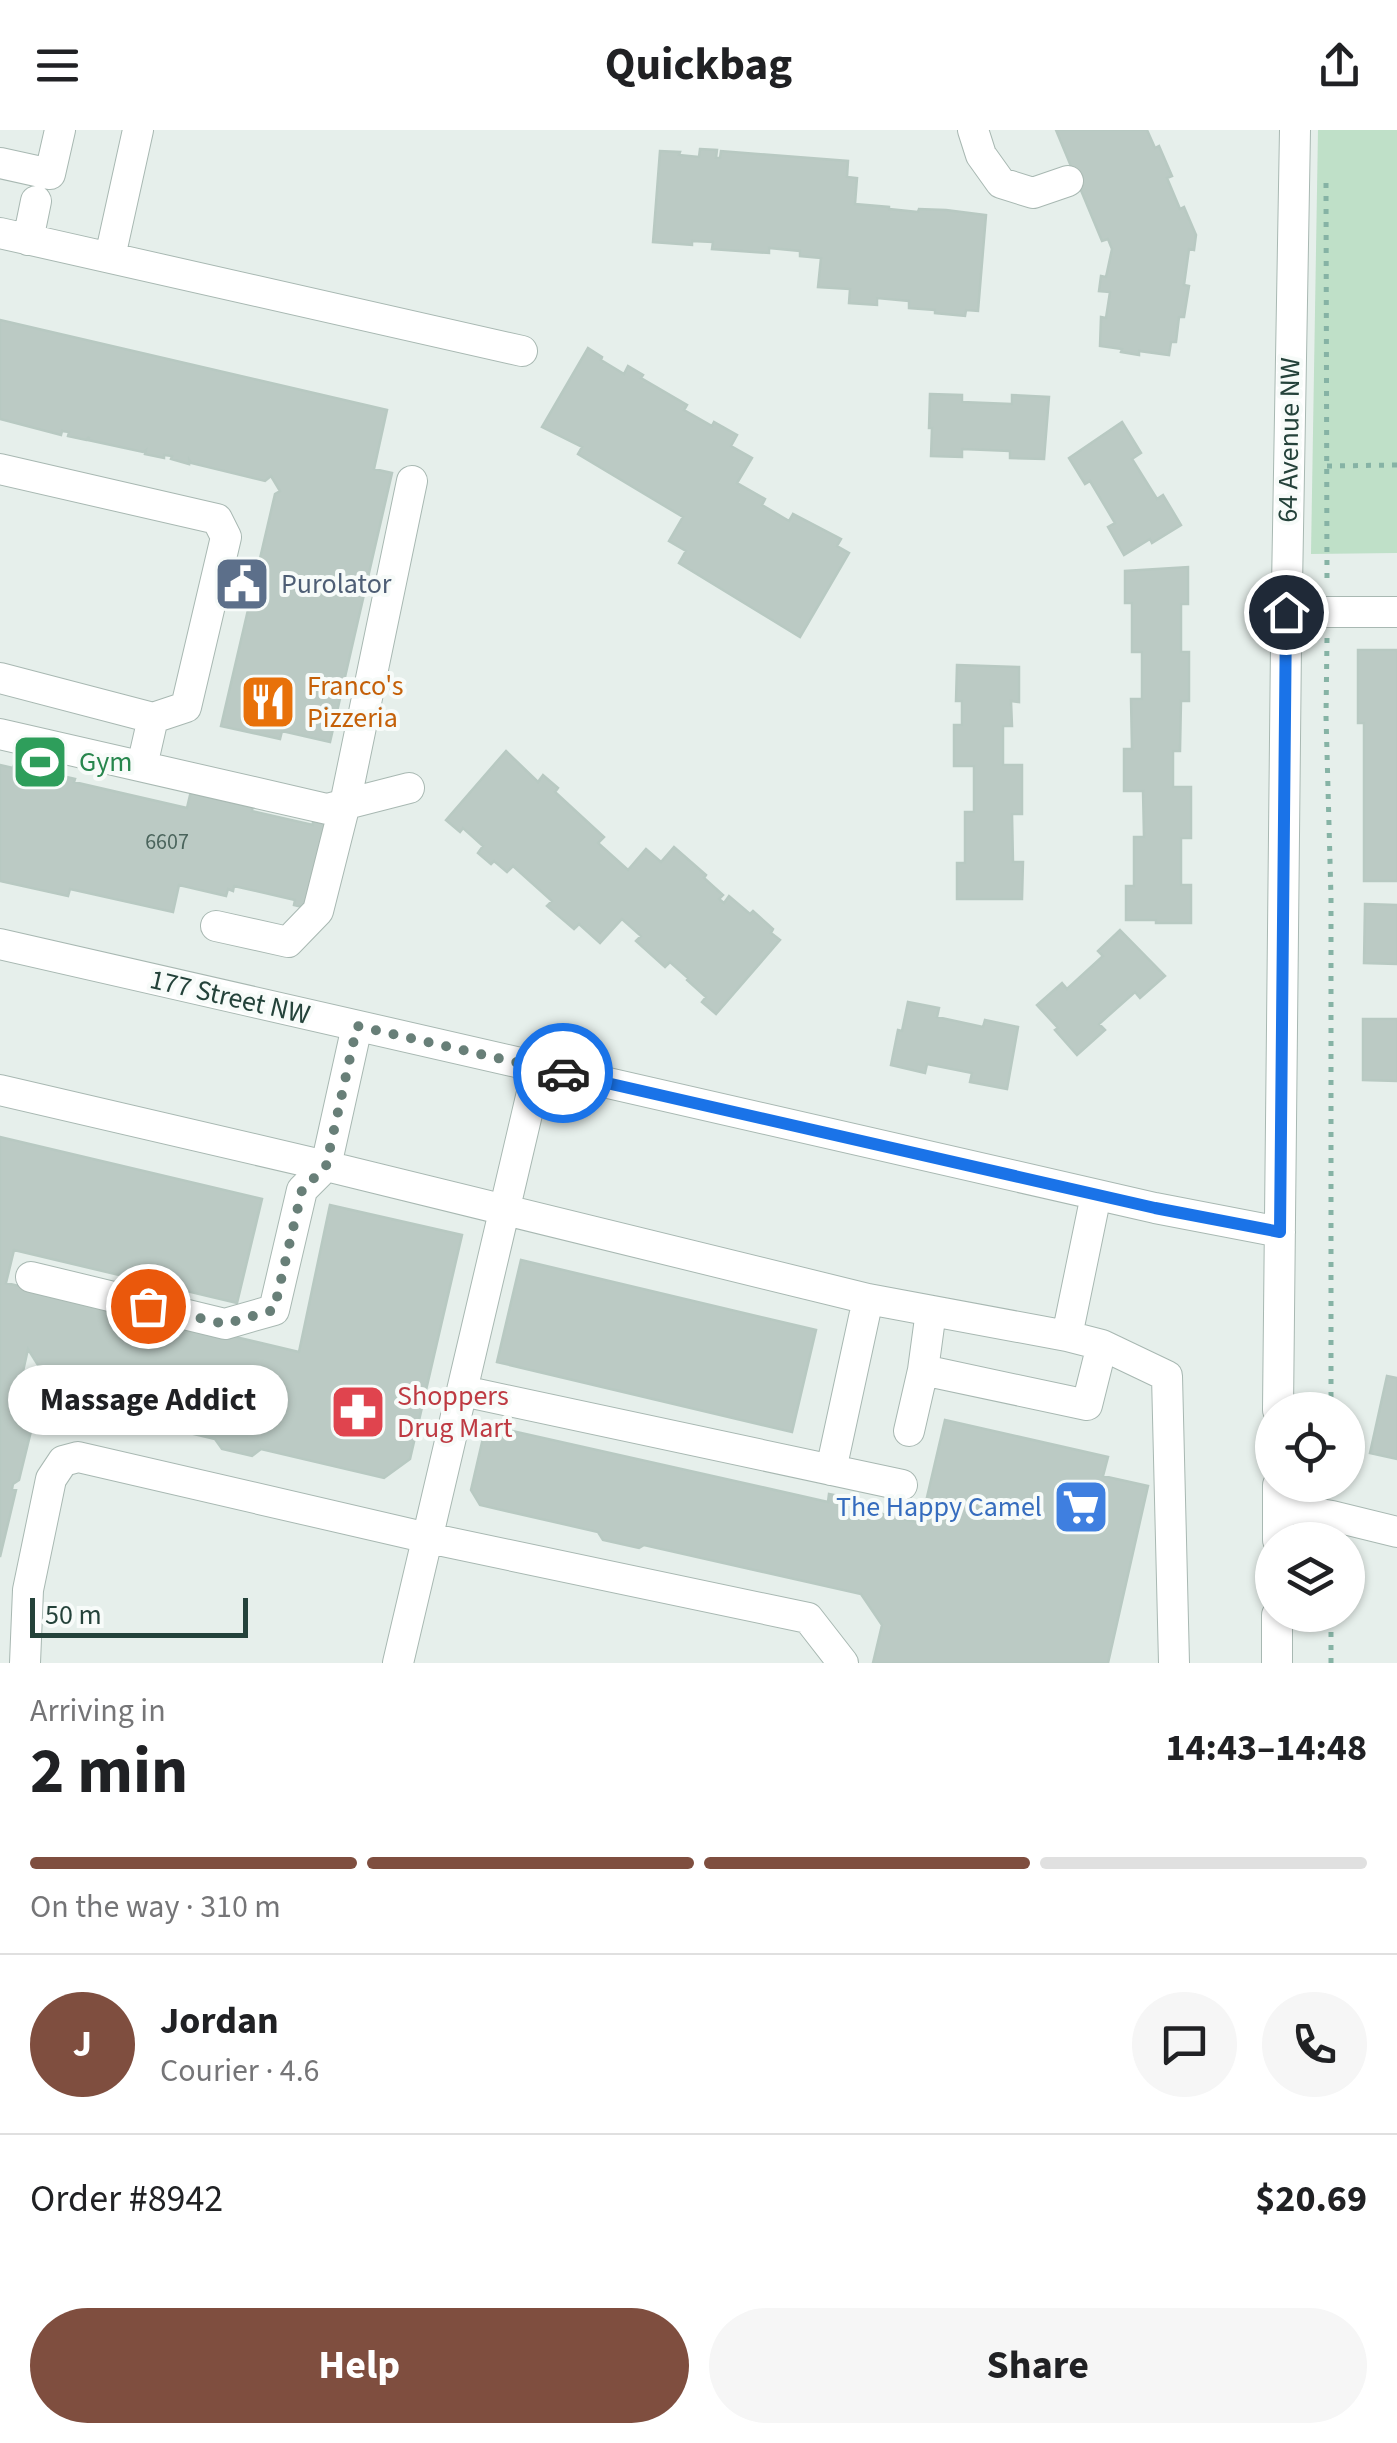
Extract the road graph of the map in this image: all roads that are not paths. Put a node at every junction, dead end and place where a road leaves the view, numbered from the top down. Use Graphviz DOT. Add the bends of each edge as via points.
graph roads {
  1 [pos="60,130"];
  2 [pos="138,130"];
  3 [pos="973,130"];
  4 [pos="1295,130"];
  5 [pos="0,163"];
  6 [pos="1068,181"];
  7 [pos="36,201"];
  8 [pos="14,236"];
  9 [pos="110,257"];
  10 [pos="522,350"];
  11 [pos="0,469"];
  12 [pos="412,480"];
  13 [pos="1286,612"];
  14 [pos="1397,612"];
  15 [pos="0,678"];
  16 [pos="153,718"];
  17 [pos="0,734"];
  18 [pos="142,766"];
  19 [pos="408,788"];
  20 [pos="345,804"];
  21 [pos="216,926"];
  22 [pos="0,944"];
  23 [pos="357,1026"];
  24 [pos="538,1067"];
  25 [pos="0,1090"];
  26 [pos="326,1166"];
  27 [pos="1096,1195"];
  28 [pos="506,1210"];
  29 [pos="1280,1232"];
  30 [pos="31,1277"];
  31 [pos="868,1299"];
  32 [pos="932,1311"];
  33 [pos="1067,1336"];
  34 [pos="1102,1346"];
  35 [pos="923,1370"];
  36 [pos="462,1391"];
  37 [pos="1278,1392"];
  38 [pos="909,1431"];
  39 [pos="830,1470"];
  40 [pos="902,1485"];
  41 [pos="1294,1502"];
  42 [pos="1397,1532"];
  43 [pos="428,1538"];
  44 [pos="1277,1632"];
  45 [pos="26,1663"];
  46 [pos="398,1663"];
  47 [pos="843,1663"];
  48 [pos="1174,1663"];
  49 [pos="1277,1663"];
  1 -- 5 [label="street" via="50,174"];
  2 -- 9 [label="street"];
  3 -- 6 [label="street" via="1001,184 1032,192"];
  4 -- 13 [label="street, 64 Avenue NW"];
  7 -- 8 [label="street"];
  8 -- 9 [label="street"];
  9 -- 10 [label="street"];
  11 -- 16 [label="street" via="216,520 226,537 186,707"];
  12 -- 20 [label="street"];
  13 -- 14 [label="street"];
  13 -- 29 [label="street, 64 Avenue NW"];
  15 -- 16 [label="street"];
  16 -- 18 [label="street"];
  17 -- 18 [label="street"];
  18 -- 20 [label="street" via="327,809"];
  19 -- 20 [label="street"];
  20 -- 21 [label="street" via="318,911 288,942"];
  22 -- 23 [label="street, 177 Street NW"];
  23 -- 24 [label="street, 177 Street NW"];
  23 -- 26 [label="street"];
  24 -- 27 [label="street, 177 Street NW"];
  24 -- 28 [label="street"];
  25 -- 26 [label="street"];
  26 -- 28 [label="street"];
  26 -- 30 [label="street" via="302,1190 274,1310 225,1324"];
  27 -- 29 [label="street, 177 Street NW"];
  27 -- 33 [label="street"];
  28 -- 31 [label="street"];
  28 -- 36 [label="street"];
  29 -- 37 [label="street, 64 Avenue NW"];
  31 -- 32 [label="street"];
  31 -- 39 [label="street"];
  32 -- 33 [label="street"];
  32 -- 35 [label="street"];
  33 -- 34 [label="street"];
  34 -- 35 [label="street" via="1087,1404"];
  34 -- 48 [label="street" via="1167,1376"];
  35 -- 38 [label="street"];
  36 -- 39 [label="street"];
  36 -- 43 [label="street"];
  39 -- 40 [label="street"];
  41 -- 42 [label="street"];
  43 -- 45 [label="street" via="78,1457 63,1461 51,1479 28,1590"];
  43 -- 46 [label="street"];
  43 -- 47 [label="street" via="808,1618"];
  44 -- 49 [label="street"];
}
